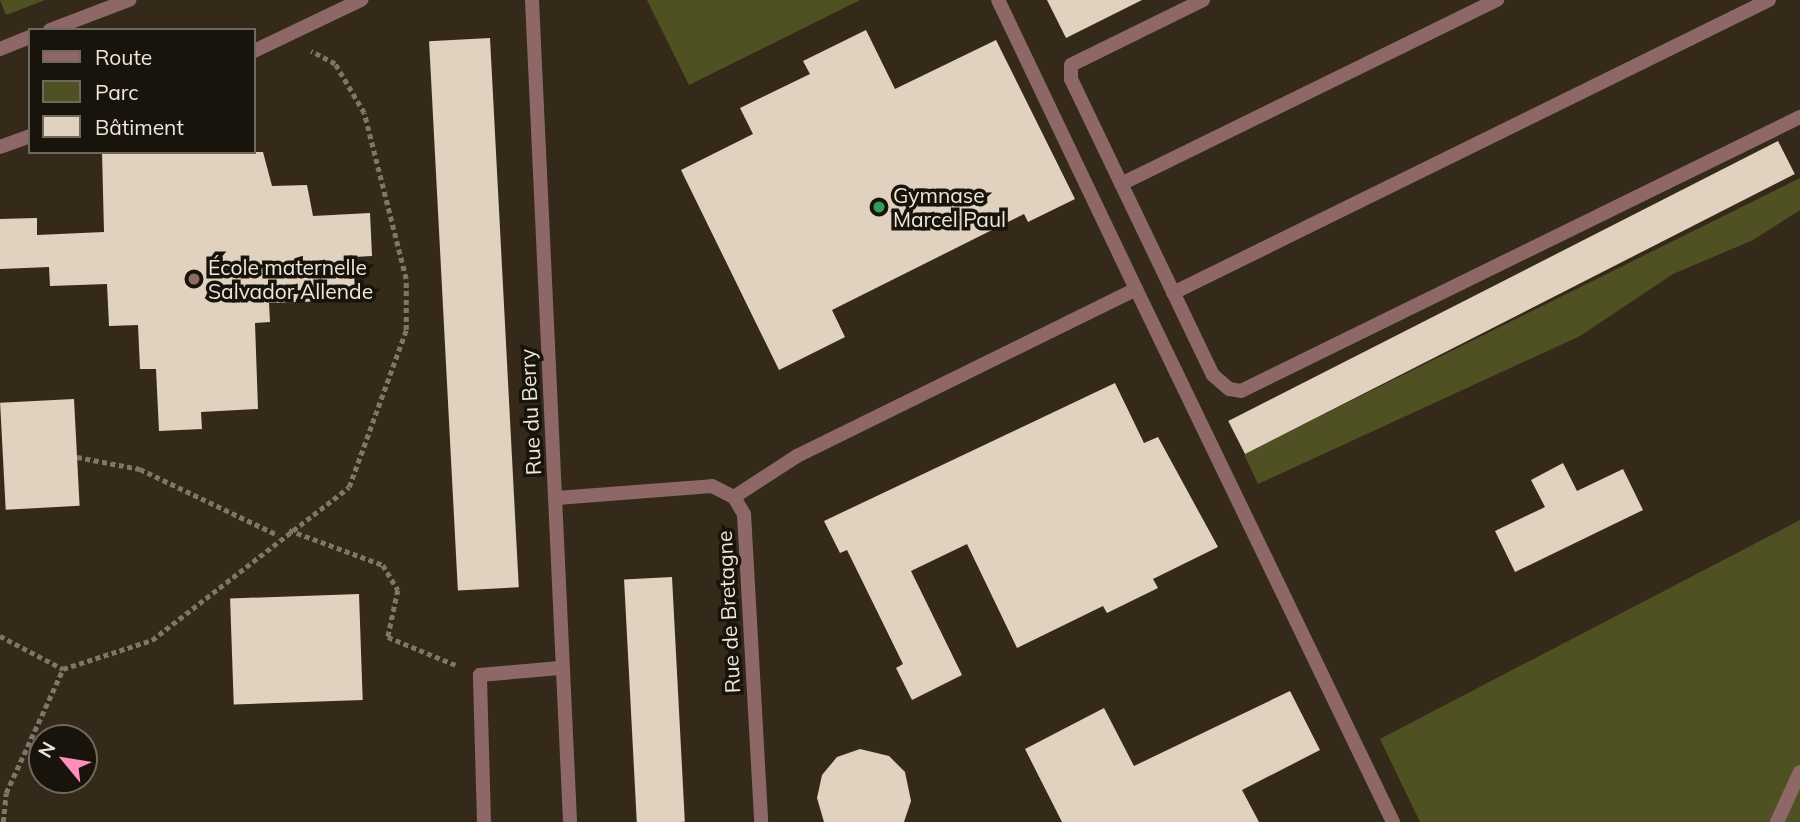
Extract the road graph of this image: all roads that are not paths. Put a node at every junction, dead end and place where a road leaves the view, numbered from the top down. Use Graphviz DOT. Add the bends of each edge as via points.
graph roads {
  1 [pos="129,0"];
  2 [pos="360,0"];
  3 [pos="532,0"];
  4 [pos="998,0"];
  5 [pos="1203,0"];
  6 [pos="1497,0"];
  7 [pos="1769,0"];
  8 [pos="79,25"];
  9 [pos="62,28"];
  10 [pos="28,38"];
  11 [pos="0,49"];
  12 [pos="256,50"];
  13 [pos="1800,117"];
  14 [pos="28,137"];
  15 [pos="0,147"];
  16 [pos="1121,184"];
  17 [pos="1136,289"];
  18 [pos="1173,293"];
  19 [pos="734,497"];
  20 [pos="557,498"];
  21 [pos="560,668"];
  22 [pos="1800,772"];
  23 [pos="484,822"];
  24 [pos="570,822"];
  25 [pos="761,822"];
  26 [pos="1393,822"];
  27 [pos="1777,822"];
  1 -- 8 [label="street"];
  2 -- 12 [label="street"];
  3 -- 20 [label="street, Rue du Berry"];
  4 -- 17 [label="street"];
  5 -- 16 [label="street" via="1071,65 1071,79"];
  6 -- 16 [label="street"];
  7 -- 18 [label="street"];
  8 -- 9 [label="street"];
  10 -- 11 [label="street"];
  13 -- 18 [label="street" via="1241,391 1213,375"];
  14 -- 15 [label="street"];
  16 -- 18 [label="street"];
  17 -- 19 [label="street" via="797,456"];
  17 -- 26 [label="street"];
  19 -- 20 [label="street" via="712,486"];
  19 -- 25 [label="street, Rue de Bretagne" via="744,514"];
  20 -- 21 [label="street, Rue du Berry"];
  21 -- 23 [label="street" via="480,675"];
  21 -- 24 [label="street, Rue du Berry"];
  22 -- 27 [label="street"];
}
